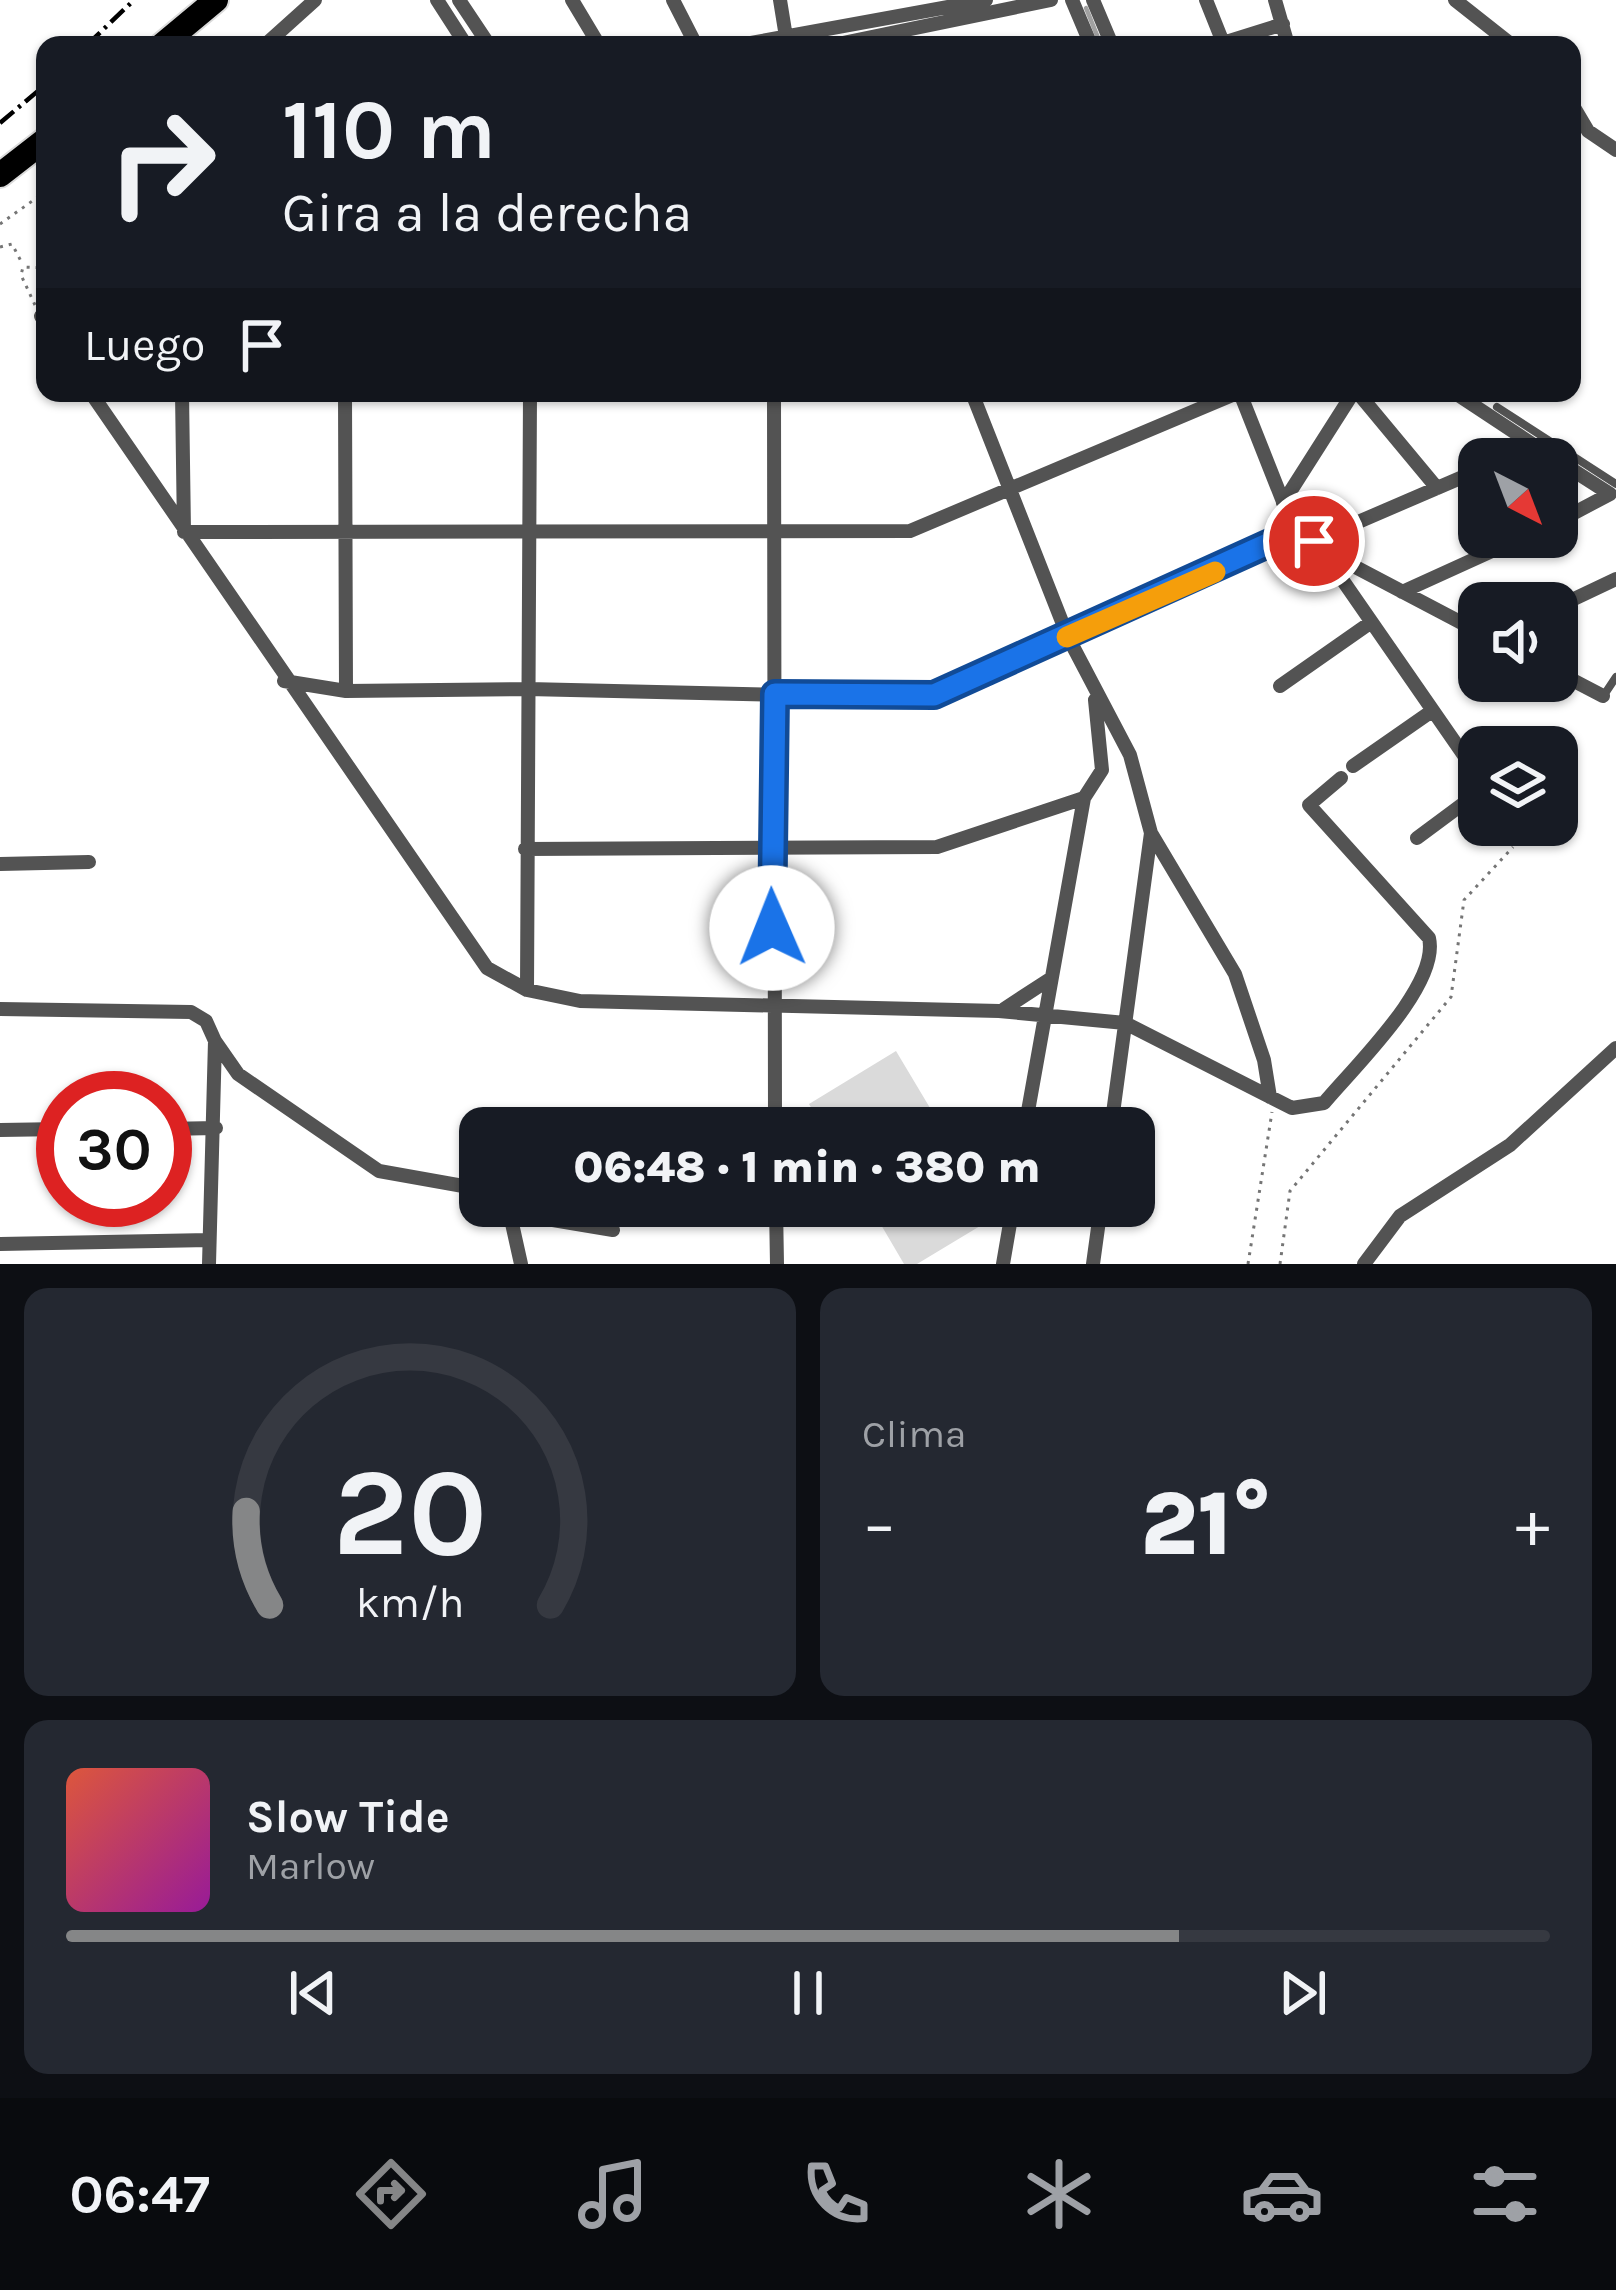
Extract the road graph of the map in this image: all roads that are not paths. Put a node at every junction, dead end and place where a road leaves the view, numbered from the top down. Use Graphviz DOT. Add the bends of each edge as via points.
graph roads {
  1 [pos="216,0"];
  2 [pos="315,0"];
  3 [pos="437,0"];
  4 [pos="459,0"];
  5 [pos="572,0"];
  6 [pos="673,0"];
  7 [pos="780,0"];
  8 [pos="890,0"];
  9 [pos="986,0"];
  10 [pos="1051,0"];
  11 [pos="1072,0"];
  12 [pos="1093,0"];
  13 [pos="1206,0"];
  14 [pos="1275,0"];
  15 [pos="1455,0"];
  16 [pos="893,17"];
  17 [pos="1282,24"];
  18 [pos="173,36"];
  19 [pos="279,36"];
  20 [pos="460,36"];
  21 [pos="483,36"];
  22 [pos="593,36"];
  23 [pos="691,36"];
  24 [pos="776,36"];
  25 [pos="846,36"];
  26 [pos="860,36"];
  27 [pos="1087,36"];
  28 [pos="1108,36"];
  29 [pos="1221,36"];
  30 [pos="1247,36"];
  31 [pos="1285,36"];
  32 [pos="1501,36"];
  33 [pos="1581,119"];
  34 [pos="36,147"];
  35 [pos="1616,150"];
  36 [pos="0,175"];
  37 [pos="97,402"];
  38 [pos="182,402"];
  39 [pos="345,402"];
  40 [pos="530,402"];
  41 [pos="774,402"];
  42 [pos="976,402"];
  43 [pos="1218,402"];
  44 [pos="1243,402"];
  45 [pos="1349,402"];
  46 [pos="1363,402"];
  47 [pos="1469,402"];
  48 [pos="1498,406"];
  49 [pos="1523,438"];
  50 [pos="1578,474"];
  51 [pos="1458,479"];
  52 [pos="1616,484"];
  53 [pos="1437,488"];
  54 [pos="1010,489"];
  55 [pos="1283,502"];
  56 [pos="1578,511"];
  57 [pos="342,531"];
  58 [pos="773,531"];
  59 [pos="184,532"];
  60 [pos="531,532"];
  61 [pos="1294,532"];
  62 [pos="1317,545"];
  63 [pos="1477,558"];
  64 [pos="1616,579"];
  65 [pos="1402,592"];
  66 [pos="1578,597"];
  67 [pos="1458,621"];
  68 [pos="1370,623"];
  69 [pos="1068,637"];
  70 [pos="1616,677"];
  71 [pos="284,681"];
  72 [pos="1578,683"];
  73 [pos="1280,686"];
  74 [pos="528,689"];
  75 [pos="346,691"];
  76 [pos="775,694"];
  77 [pos="1603,696"];
  78 [pos="1095,697"];
  79 [pos="1432,710"];
  80 [pos="1458,747"];
  81 [pos="1353,766"];
  82 [pos="1341,778"];
  83 [pos="1084,798"];
  84 [pos="1458,808"];
  85 [pos="1151,833"];
  86 [pos="1417,838"];
  87 [pos="771,848"];
  88 [pos="526,849"];
  89 [pos="89,862"];
  90 [pos="0,864"];
  91 [pos="1051,977"];
  92 [pos="527,990"];
  93 [pos="0,1009"];
  94 [pos="773,1009"];
  95 [pos="999,1012"];
  96 [pos="1044,1016"];
  97 [pos="1125,1023"];
  98 [pos="215,1042"];
  99 [pos="1616,1048"];
  100 [pos="1270,1097"];
  101 [pos="775,1107"];
  102 [pos="1029,1107"];
  103 [pos="1114,1107"];
  104 [pos="192,1128"];
  105 [pos="215,1128"];
  106 [pos="36,1129"];
  107 [pos="0,1130"];
  108 [pos="459,1185"];
  109 [pos="513,1227"];
  110 [pos="598,1227"];
  111 [pos="776,1227"];
  112 [pos="1009,1227"];
  113 [pos="1097,1227"];
  114 [pos="613,1230"];
  115 [pos="209,1240"];
  116 [pos="0,1244"];
  117 [pos="209,1264"];
  118 [pos="521,1264"];
  119 [pos="777,1264"];
  120 [pos="1003,1264"];
  121 [pos="1093,1264"];
  122 [pos="1364,1264"];
  1 -- 18 [label="highway"];
  2 -- 19 [label="street"];
  3 -- 20 [label="street"];
  4 -- 21 [label="street"];
  5 -- 22 [label="street"];
  6 -- 23 [label="street"];
  7 -- 24 [label="street"];
  8 -- 16 [label="street"];
  9 -- 16 [label="street"];
  10 -- 26 [label="street"];
  11 -- 27 [label="street"];
  12 -- 28 [label="street"];
  13 -- 29 [label="street"];
  14 -- 17 [label="street"];
  15 -- 32 [label="street"];
  16 -- 25 [label="street"];
  17 -- 30 [label="street"];
  17 -- 31 [label="street"];
  33 -- 35 [label="street"];
  34 -- 36 [label="highway"];
  37 -- 59 [label="street"];
  38 -- 59 [label="street"];
  39 -- 57 [label="street"];
  40 -- 60 [label="street"];
  41 -- 58 [label="street"];
  42 -- 54 [label="street"];
  43 -- 54 [label="street"];
  44 -- 55 [label="street"];
  45 -- 55 [label="street"];
  46 -- 53 [label="street"];
  47 -- 49 [label="street"];
  48 -- 52 [label="lane"];
  50 -- 56 [label="street" via="1610,494"];
  51 -- 53 [label="street"];
  53 -- 62 [label="street"];
  54 -- 58 [label="street" via="910,531"];
  54 -- 69 [label="street"];
  55 -- 61 [label="street"];
  57 -- 59 [label="street"];
  57 -- 60 [label="street"];
  57 -- 75 [label="street"];
  58 -- 60 [label="street"];
  58 -- 76 [label="street"];
  59 -- 71 [label="street"];
  60 -- 74 [label="street"];
  61 -- 62 [label="street"];
  61 -- 69 [label="street"];
  62 -- 65 [label="street"];
  62 -- 68 [label="street"];
  63 -- 65 [label="street"];
  64 -- 66 [label="street"];
  65 -- 67 [label="street"];
  68 -- 73 [label="street"];
  68 -- 79 [label="street"];
  69 -- 76 [label="street" via="920,698"];
  69 -- 78 [label="street"];
  70 -- 77 [label="lane"];
  71 -- 75 [label="street"];
  71 -- 92 [label="street" via="487,968"];
  72 -- 77 [label="street"];
  74 -- 75 [label="street"];
  74 -- 76 [label="street"];
  74 -- 88 [label="street"];
  76 -- 87 [label="street"];
  78 -- 83 [label="street" via="1102,770"];
  78 -- 85 [label="street" via="1130,755"];
  79 -- 80 [label="street"];
  79 -- 81 [label="street"];
  82 -- 100 [label="street" via="1309,805 1430,938 1429,969 1324,1103 1292,1108"];
  83 -- 87 [label="street" via="951,845"];
  83 -- 91 [label="street"];
  84 -- 86 [label="street"];
  85 -- 97 [label="street"];
  85 -- 100 [label="street" via="1234,974"];
  87 -- 88 [label="street"];
  87 -- 94 [label="street"];
  88 -- 92 [label="street"];
  89 -- 90 [label="street"];
  91 -- 95 [label="street"];
  91 -- 96 [label="street"];
  92 -- 94 [label="street" via="580,1001"];
  93 -- 98 [label="street" via="191,1012 206,1021"];
  94 -- 95 [label="street"];
  94 -- 101 [label="street"];
  95 -- 96 [label="street"];
  96 -- 97 [label="street"];
  96 -- 102 [label="street"];
  97 -- 100 [label="street"];
  97 -- 103 [label="street"];
  98 -- 105 [label="street"];
  98 -- 108 [label="street" via="238,1074 379,1171"];
  99 -- 122 [label="street" via="1510,1145 1400,1216"];
  104 -- 105 [label="street"];
  105 -- 115 [label="street"];
  106 -- 107 [label="street"];
  109 -- 118 [label="street"];
  110 -- 114 [label="street"];
  111 -- 119 [label="street"];
  112 -- 120 [label="street"];
  113 -- 121 [label="street"];
  115 -- 116 [label="street"];
  115 -- 117 [label="street"];
}
